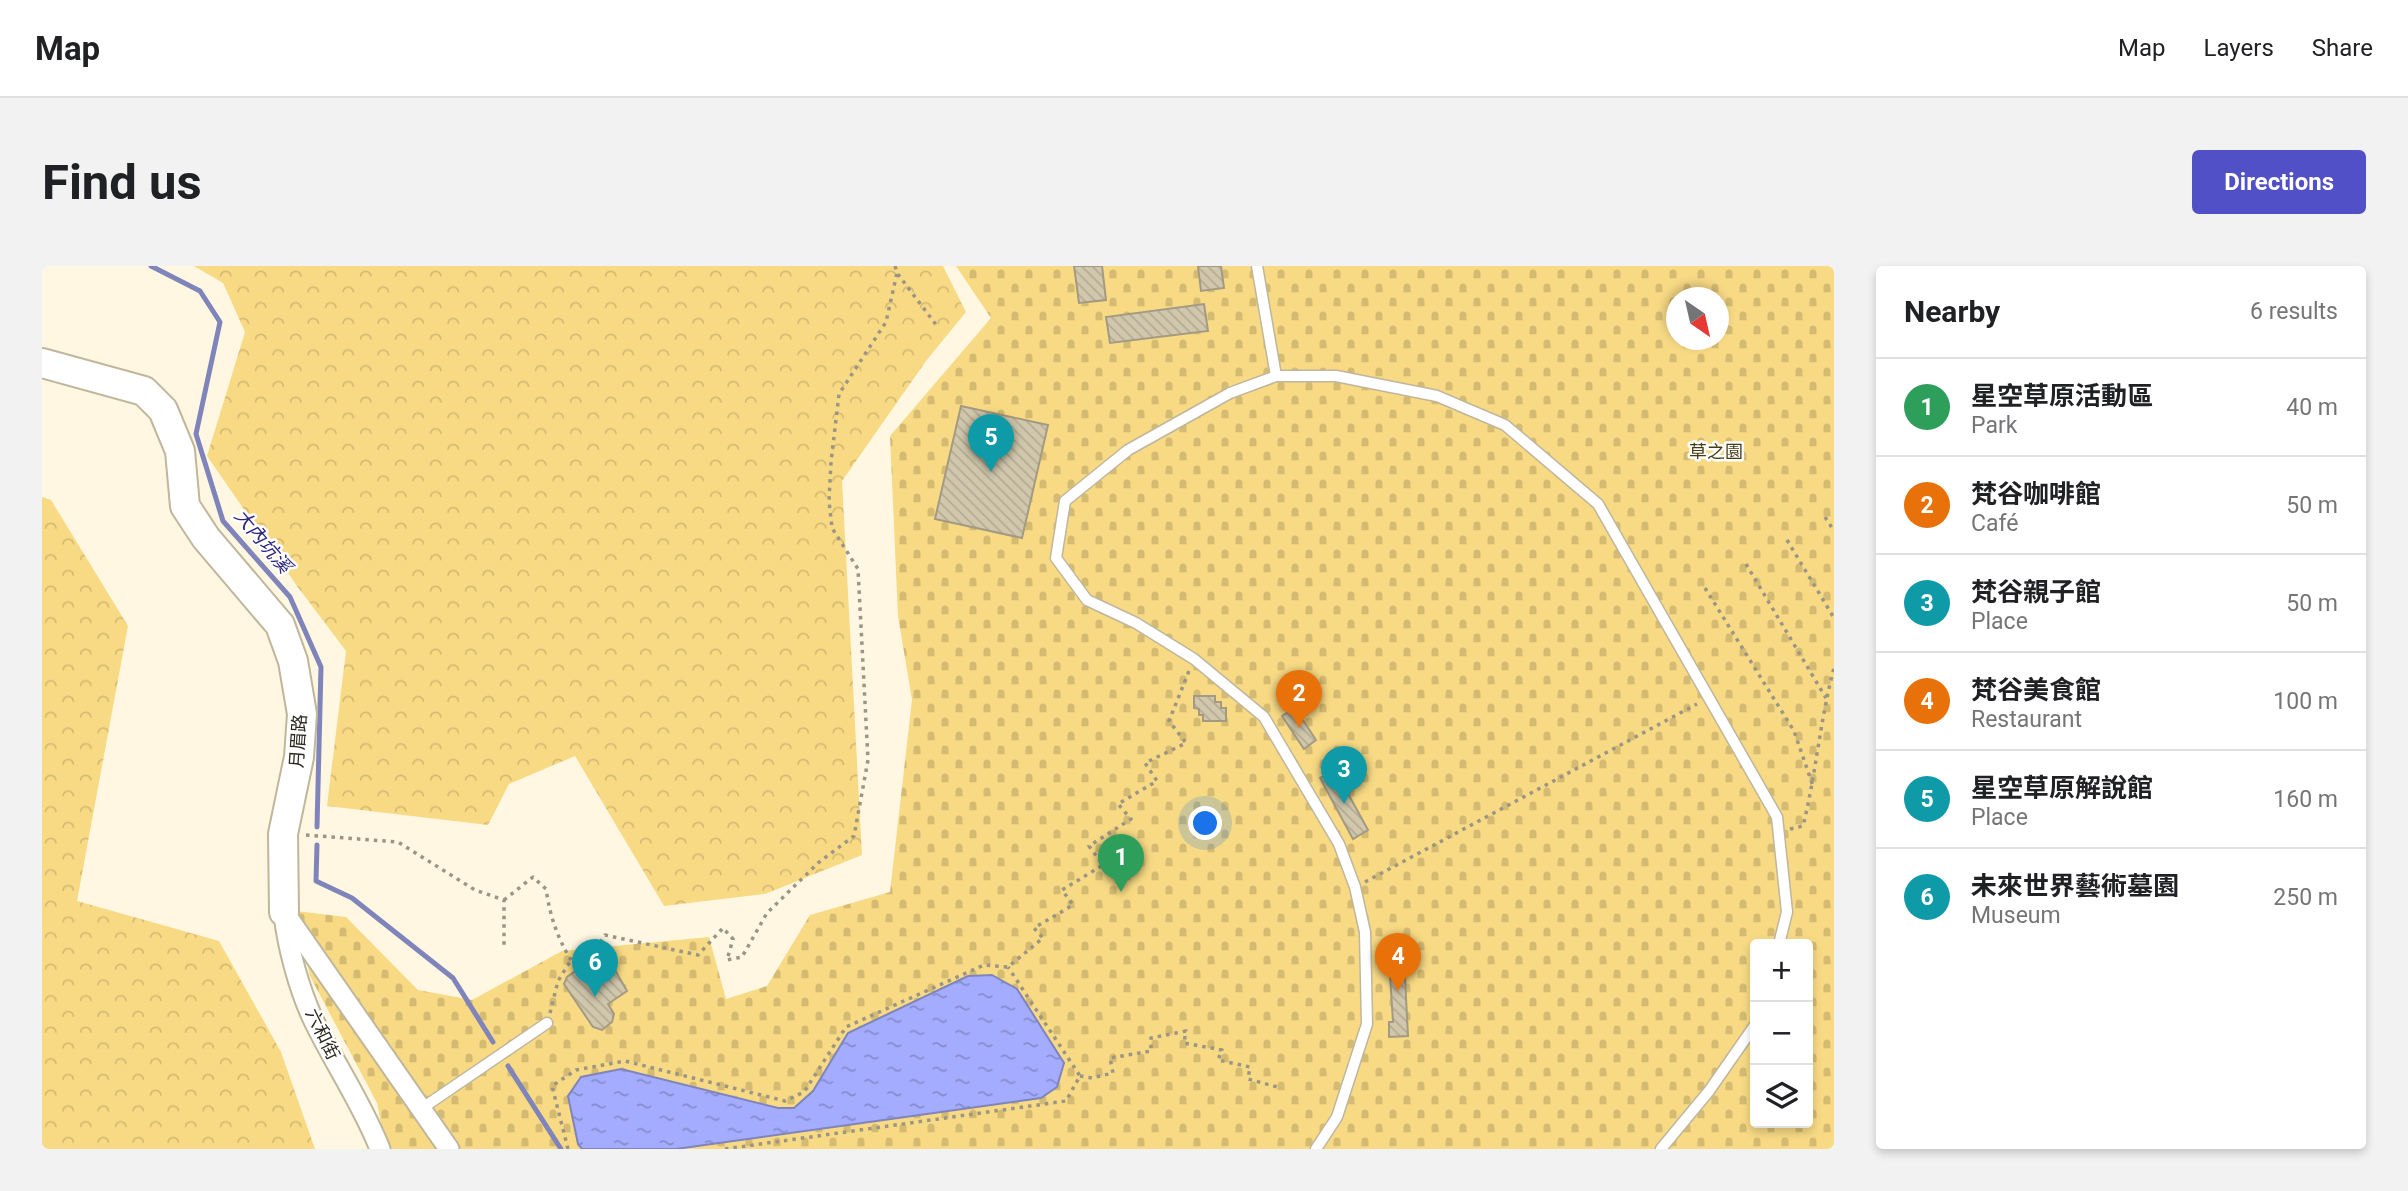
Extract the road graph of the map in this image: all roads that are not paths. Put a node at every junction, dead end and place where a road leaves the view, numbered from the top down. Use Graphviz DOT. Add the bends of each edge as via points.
graph roads {
  1 [pos="1257,266"];
  2 [pos="42,363"];
  3 [pos="1276,376"];
  4 [pos="284,912"];
  5 [pos="1780,939"];
  6 [pos="547,1023"];
  7 [pos="1750,1032"];
  8 [pos="421,1109"];
  9 [pos="380,1149"];
  10 [pos="449,1149"];
  11 [pos="1316,1149"];
  12 [pos="1661,1149"];
  1 -- 3 [label="lane"];
  2 -- 4 [label="street, 月眉路" via="144,391 163,410 180,451 185,506 206,538 280,625 293,660 302,714 299,757 283,834"];
  3 -- 5 [label="lane" via="1336,376 1437,396 1505,425 1598,504 1777,817 1787,912"];
  3 -- 11 [label="lane" via="1230,393 1128,450 1065,501 1056,558 1087,600 1136,623 1194,659 1264,717 1339,844 1365,932 1367,1024 1336,1117"];
  4 -- 8 [label="street"];
  4 -- 9 [label="street, 六和街" via="287,942 312,1017"];
  6 -- 8 [label="lane"];
  7 -- 12 [label="lane"];
  8 -- 10 [label="street"];
}
